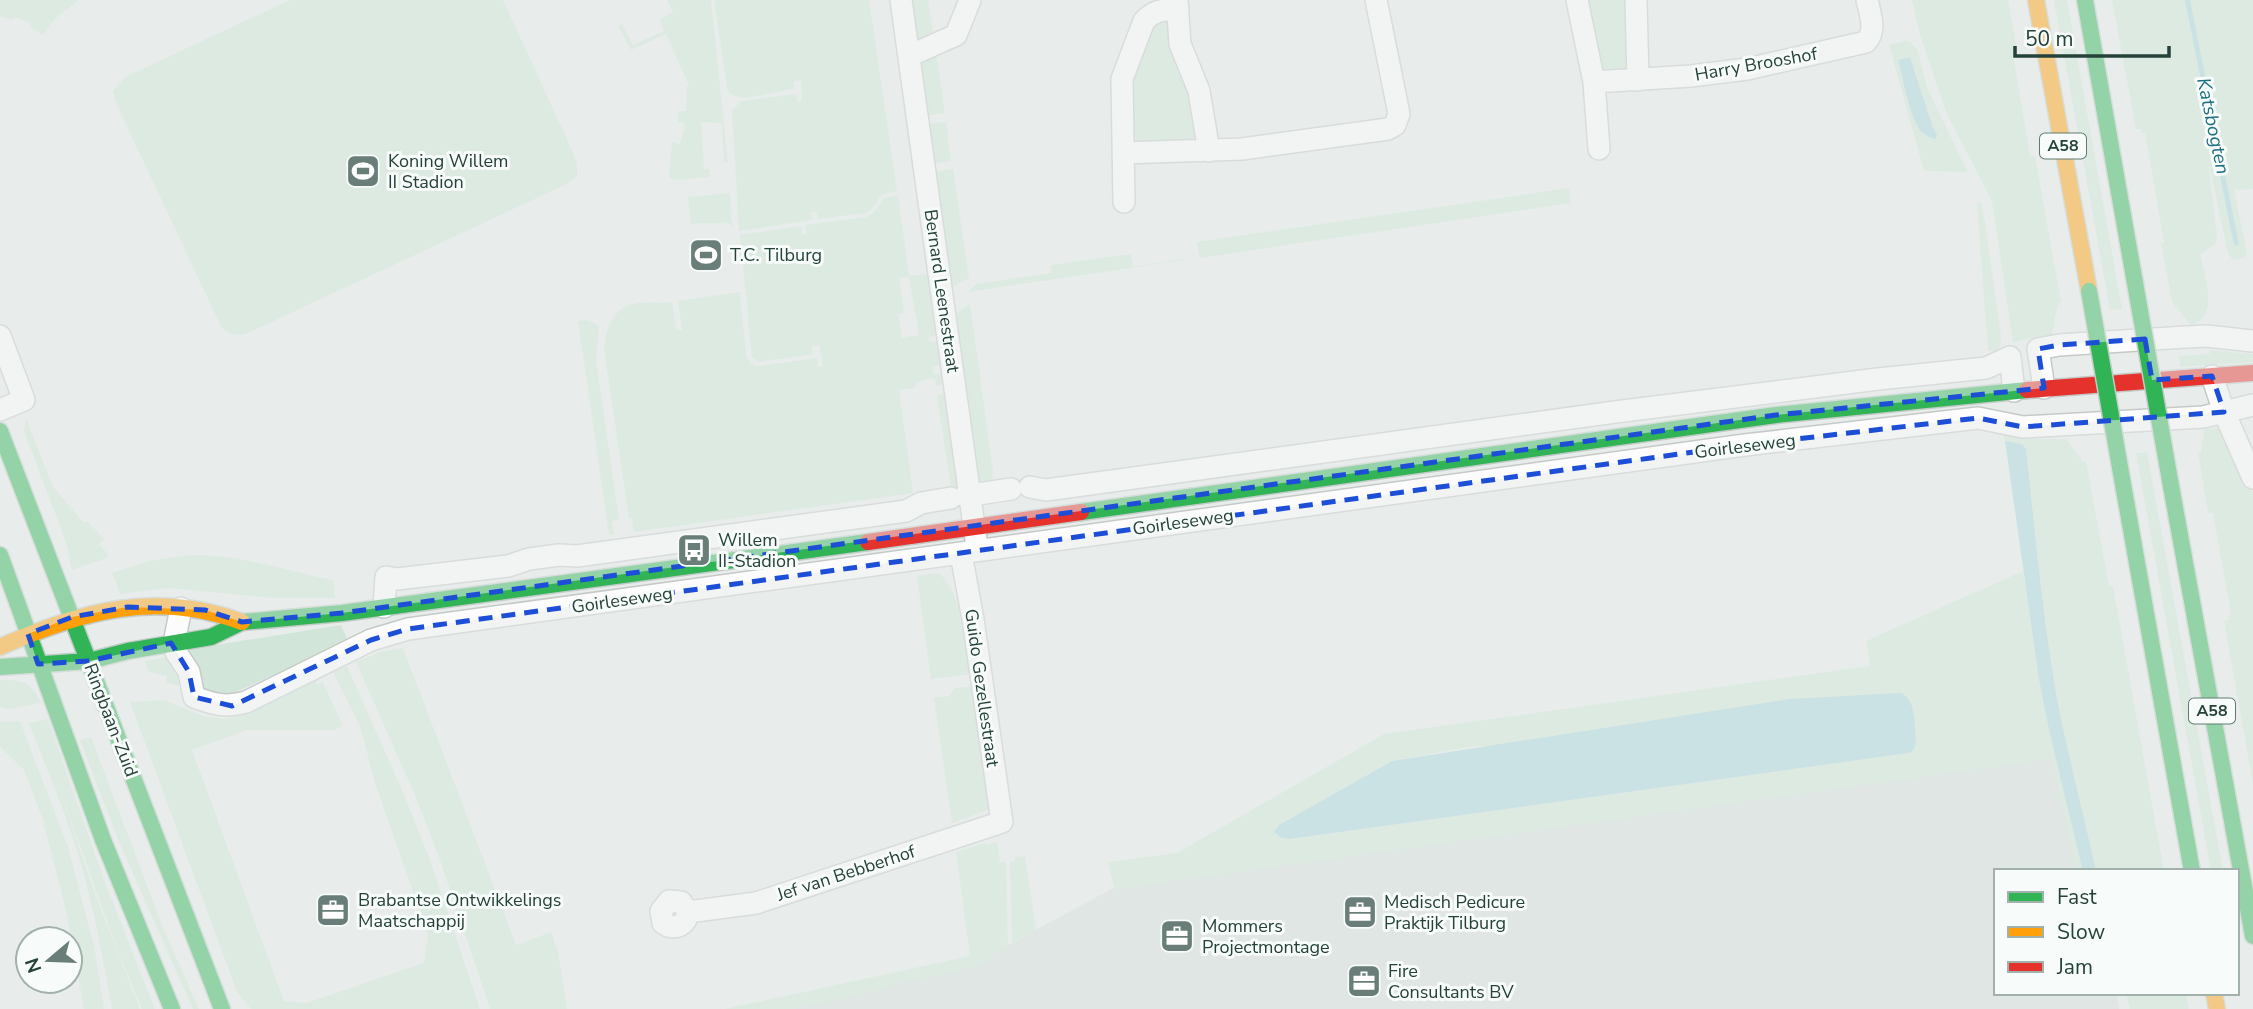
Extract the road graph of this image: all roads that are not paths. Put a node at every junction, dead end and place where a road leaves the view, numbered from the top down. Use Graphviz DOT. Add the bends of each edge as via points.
graph roads {
  1 [pos="901,0"];
  2 [pos="970,0"];
  3 [pos="1376,0"];
  4 [pos="1577,0"];
  5 [pos="1636,0"];
  6 [pos="1867,0"];
  7 [pos="2036,0"];
  8 [pos="2085,0"];
  9 [pos="1177,4"];
  10 [pos="909,56"];
  11 [pos="1638,80"];
  12 [pos="1594,82"];
  13 [pos="1599,149"];
  14 [pos="1209,151"];
  15 [pos="1123,153"];
  16 [pos="1124,202"];
  17 [pos="0,336"];
  18 [pos="2253,341"];
  19 [pos="2253,373"];
  20 [pos="2212,376"];
  21 [pos="2044,388"];
  22 [pos="2014,391"];
  23 [pos="2250,405"];
  24 [pos="0,410"];
  25 [pos="2224,412"];
  26 [pos="0,431"];
  27 [pos="2253,478"];
  28 [pos="1088,485"];
  29 [pos="962,496"];
  30 [pos="1092,509"];
  31 [pos="819,523"];
  32 [pos="974,527"];
  33 [pos="1096,534"];
  34 [pos="906,536"];
  35 [pos="822,548"];
  36 [pos="969,553"];
  37 [pos="0,555"];
  38 [pos="540,557"];
  39 [pos="910,561"];
  40 [pos="543,587"];
  41 [pos="384,607"];
  42 [pos="181,608"];
  43 [pos="72,617"];
  44 [pos="243,622"];
  45 [pos="28,634"];
  46 [pos="174,643"];
  47 [pos="0,647"];
  48 [pos="89,661"];
  49 [pos="38,664"];
  50 [pos="0,667"];
  51 [pos="1002,822"];
  52 [pos="2192,869"];
  53 [pos="688,912"];
  54 [pos="2253,936"];
  55 [pos="172,1009"];
  56 [pos="222,1009"];
  1 -- 10 [label="street, Bernard Leenestraat"];
  2 -- 10 [label="street" via="956,35"];
  3 -- 14 [label="street" via="1399,114 1395,125 1388,130"];
  4 -- 12 [label="street"];
  5 -- 11 [label="street"];
  6 -- 11 [label="street, Harry Brooshof" via="1872,23 1867,42 1747,69"];
  7 -- 52 [label="main road, A58, bridge"];
  8 -- 54 [label="main road, A58, bridge"];
  9 -- 14 [label="street" via="1180,44 1199,91"];
  9 -- 15 [label="street" via="1151,14 1138,31 1122,79"];
  10 -- 29 [label="street, Bernard Leenestraat"];
  11 -- 12 [label="street, Harry Brooshof"];
  12 -- 13 [label="street"];
  14 -- 15 [label="street"];
  15 -- 16 [label="street"];
  17 -- 24 [label="street" via="24,400"];
  18 -- 21 [label="street" via="2207,336 2038,349"];
  19 -- 20 [label="main road, Goirleseweg"];
  20 -- 21 [label="main road, Goirleseweg"];
  20 -- 25 [label="street"];
  21 -- 22 [label="main road, Goirleseweg"];
  22 -- 28 [label="street" via="2010,357 1986,368 1615,412"];
  22 -- 30 [label="main road, Goirleseweg" via="1776,415"];
  23 -- 25 [label="street, Goirleseweg"];
  25 -- 27 [label="street"];
  25 -- 33 [label="street, Goirleseweg" via="2023,427 1978,418 1745,445"];
  26 -- 43 [label="main road, Ringbaan-Zuid"];
  28 -- 29 [label="street"];
  28 -- 30 [label="street"];
  29 -- 31 [label="street" via="921,503 906,511"];
  29 -- 32 [label="street, Bernard Leenestraat"];
  30 -- 32 [label="main road, Goirleseweg"];
  30 -- 33 [label="street"];
  31 -- 35 [label="street"];
  31 -- 38 [label="street"];
  32 -- 34 [label="main road, Goirleseweg"];
  32 -- 36 [label="street, Guido Gezellestraat"];
  33 -- 36 [label="street, Goirleseweg"];
  34 -- 35 [label="main road, Goirleseweg"];
  34 -- 39 [label="street"];
  35 -- 40 [label="main road, Goirleseweg"];
  36 -- 39 [label="street, Goirleseweg"];
  36 -- 51 [label="street, Guido Gezellestraat" via="973,619"];
  37 -- 45 [label="main road"];
  38 -- 40 [label="street"];
  38 -- 41 [label="street" via="508,566 386,577"];
  39 -- 46 [label="street, Goirleseweg" via="388,633 232,706 217,706 194,696 189,672"];
  40 -- 41 [label="main road, Goirleseweg"];
  41 -- 44 [label="main road, Goirleseweg"];
  42 -- 43 [label="main road, Goirleseweg" via="128,607"];
  42 -- 44 [label="main road, Goirleseweg"];
  42 -- 46 [label="street"];
  43 -- 45 [label="main road, Goirleseweg"];
  43 -- 48 [label="main road, Ringbaan-Zuid"];
  44 -- 46 [label="main road, Goirleseweg" via="211,637"];
  45 -- 47 [label="main road, Goirleseweg"];
  45 -- 49 [label="main road"];
  46 -- 48 [label="main road, Goirleseweg"];
  48 -- 49 [label="main road, Goirleseweg"];
  48 -- 56 [label="main road, Ringbaan-Zuid"];
  49 -- 50 [label="main road, Goirleseweg"];
  49 -- 55 [label="main road"];
  51 -- 53 [label="street, Jef van Bebberhof" via="756,903"];
}
